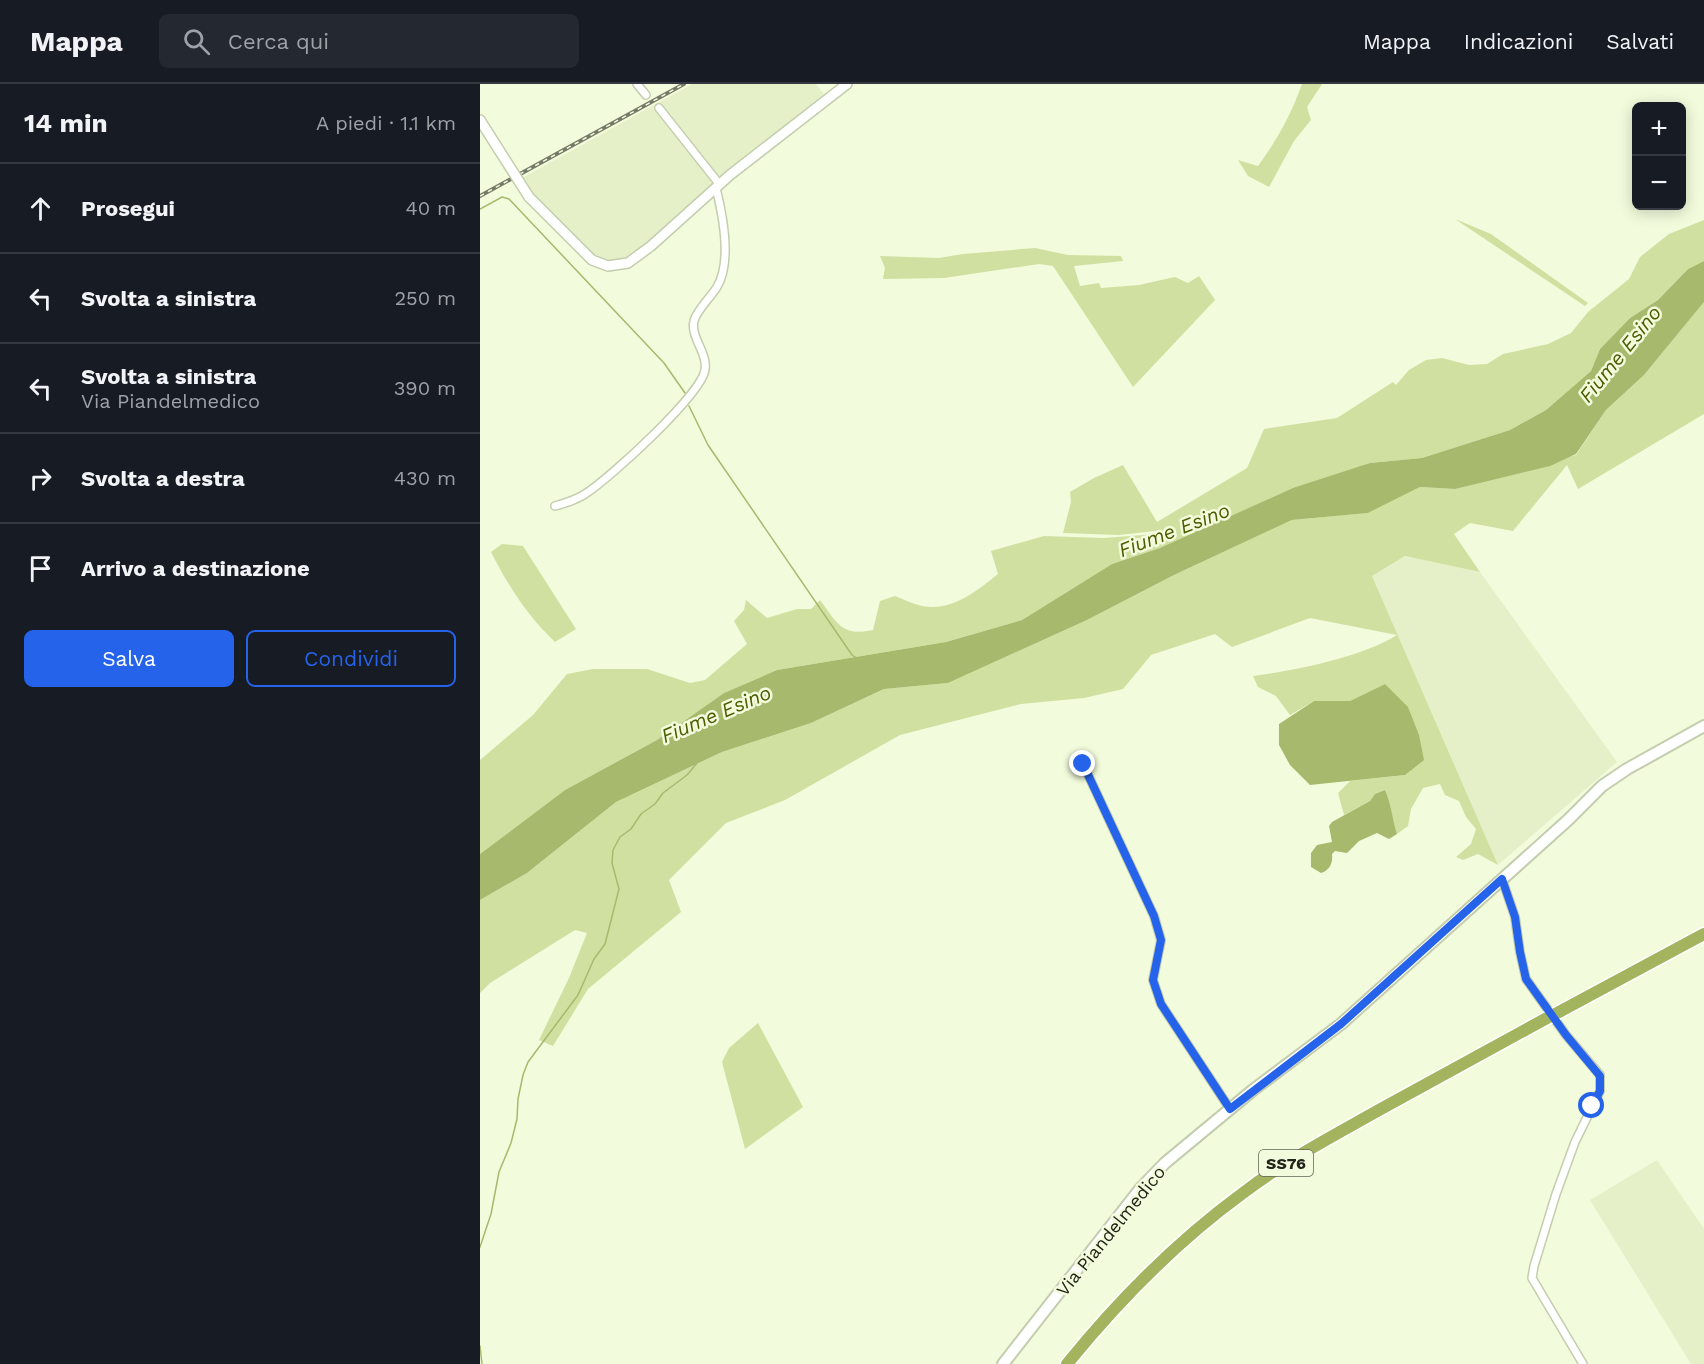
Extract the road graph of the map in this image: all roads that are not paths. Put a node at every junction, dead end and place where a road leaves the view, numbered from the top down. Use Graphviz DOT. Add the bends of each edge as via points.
graph roads {
  1 [pos="637,84"];
  2 [pos="847,84"];
  3 [pos="646,95"];
  4 [pos="659,108"];
  5 [pos="480,120"];
  6 [pos="718,187"];
  7 [pos="555,506"];
  8 [pos="1704,726"];
  9 [pos="1083,764"];
  10 [pos="1502,879"];
  11 [pos="1704,934"];
  12 [pos="1704,942"];
  13 [pos="1556,1018"];
  14 [pos="1230,1109"];
  15 [pos="1003,1364"];
  16 [pos="1067,1364"];
  17 [pos="1077,1364"];
  18 [pos="1583,1364"];
  1 -- 3 [label="street"];
  2 -- 6 [label="street"];
  4 -- 6 [label="street"];
  5 -- 6 [label="street, bridge" via="529,197 592,260 608,266 628,263 642,254"];
  6 -- 7 [label="street" via="725,265 723,278 694,321 705,363 700,383 675,413 601,483 584,495"];
  8 -- 10 [label="main road, Via Piandelmedico" via="1602,786"];
  9 -- 14 [label="street" via="1154,916 1161,940 1153,980 1161,1004"];
  10 -- 14 [label="main road, Via Piandelmedico" via="1341,1024"];
  10 -- 18 [label="street" via="1515,917 1526,979 1600,1076 1600,1091 1556,1194 1532,1278"];
  11 -- 13 [label="highway, SS76"];
  12 -- 13 [label="highway, SS76"];
  13 -- 16 [label="highway, SS76" via="1338,1133 1244,1192 1139,1283"];
  13 -- 17 [label="highway, SS76" via="1282,1174 1199,1237 1144,1288"];
  14 -- 15 [label="main road, Via Piandelmedico" via="1140,1189"];
}
